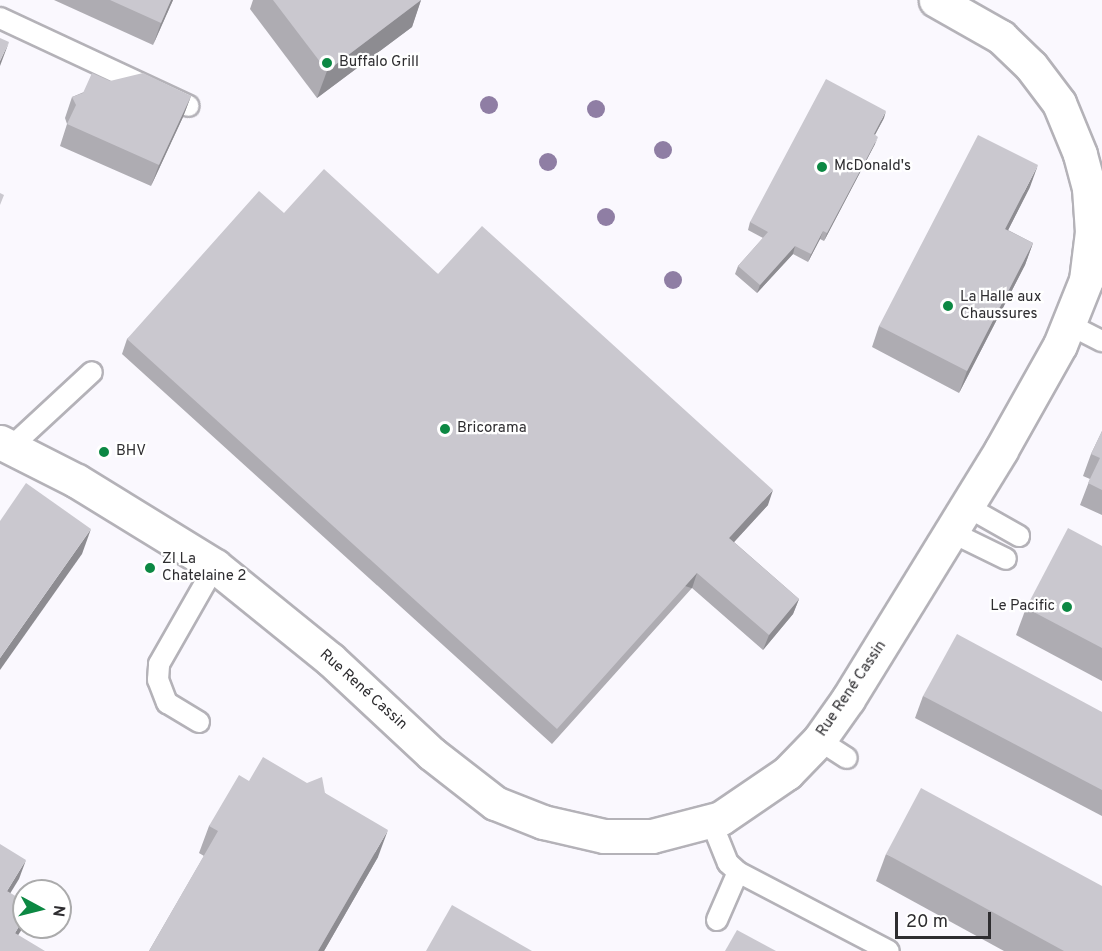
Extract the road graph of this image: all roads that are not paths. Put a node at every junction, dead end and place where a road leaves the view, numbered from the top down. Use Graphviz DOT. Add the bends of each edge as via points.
graph roads {
  1 [pos="936,0"];
  2 [pos="0,18"];
  3 [pos="189,106"];
  4 [pos="1070,325"];
  5 [pos="1102,341"];
  6 [pos="92,372"];
  7 [pos="5,444"];
  8 [pos="959,519"];
  9 [pos="1019,536"];
  10 [pos="1006,559"];
  11 [pos="215,566"];
  12 [pos="199,722"];
  13 [pos="819,740"];
  14 [pos="847,759"];
  15 [pos="711,821"];
  16 [pos="738,872"];
  17 [pos="717,920"];
  18 [pos="889,951"];
  1 -- 4 [label="street, Rue René Cassin" via="984,25 1022,56 1054,96 1073,134 1089,188 1092,232 1086,280"];
  2 -- 3 [label="lane"];
  4 -- 5 [label="lane"];
  4 -- 8 [label="street, Rue René Cassin"];
  6 -- 7 [label="lane"];
  7 -- 11 [label="street, Rue René Cassin" via="77,481"];
  8 -- 9 [label="lane"];
  8 -- 10 [label="lane"];
  8 -- 13 [label="street, Rue René Cassin"];
  11 -- 12 [label="lane" via="159,664 158,680 167,703"];
  11 -- 15 [label="street, Rue René Cassin" via="330,659 440,760 495,803 543,822 604,836 652,836"];
  13 -- 14 [label="lane"];
  13 -- 15 [label="street, Rue René Cassin" via="753,800"];
  15 -- 16 [label="lane" via="728,863"];
  16 -- 17 [label="lane"];
  16 -- 18 [label="lane"];
}
